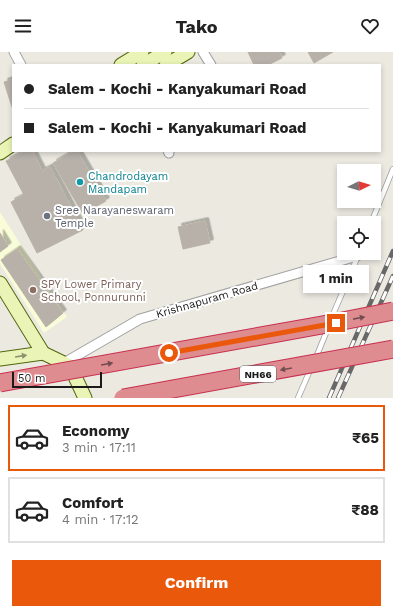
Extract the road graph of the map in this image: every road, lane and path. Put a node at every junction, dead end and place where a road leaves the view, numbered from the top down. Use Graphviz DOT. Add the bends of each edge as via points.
graph roads {
  1 [pos="14,52"];
  2 [pos="142,52"];
  3 [pos="165,52"];
  4 [pos="188,52"];
  5 [pos="203,52"];
  6 [pos="20,64"];
  7 [pos="124,64"];
  8 [pos="146,64"];
  9 [pos="168,64"];
  10 [pos="210,64"];
  11 [pos="12,145"];
  12 [pos="0,153"];
  13 [pos="393,169"];
  14 [pos="374,216"];
  15 [pos="341,260"];
  16 [pos="356,260"];
  17 [pos="0,283"];
  18 [pos="393,312"];
  19 [pos="393,349"];
  20 [pos="43,353"];
  21 [pos="0,359"];
  22 [pos="64,363"];
  23 [pos="0,383"];
  24 [pos="85,398"];
  25 [pos="123,398"];
  26 [pos="298,398"];
  1 -- 6 [label="street"];
  2 -- 7 [label="main road"];
  3 -- 8 [label="main road"];
  4 -- 9 [label="main road"];
  5 -- 10 [label="street"];
  11 -- 12 [label="main road"];
  13 -- 14 [label="lane"];
  15 -- 22 [label="street, Krishnapuram Road" via="140,319"];
  16 -- 26 [label="lane"];
  17 -- 20 [label="main road"];
  23 -- 18 [label="highway, one-way, bridge"];
  19 -- 25 [label="highway, NH66, one-way, bridge"];
  21 -- 20 [label="main road, one-way"];
  20 -- 22 [label="main road"];
  22 -- 24 [label="main road" via="70,366"];
}
